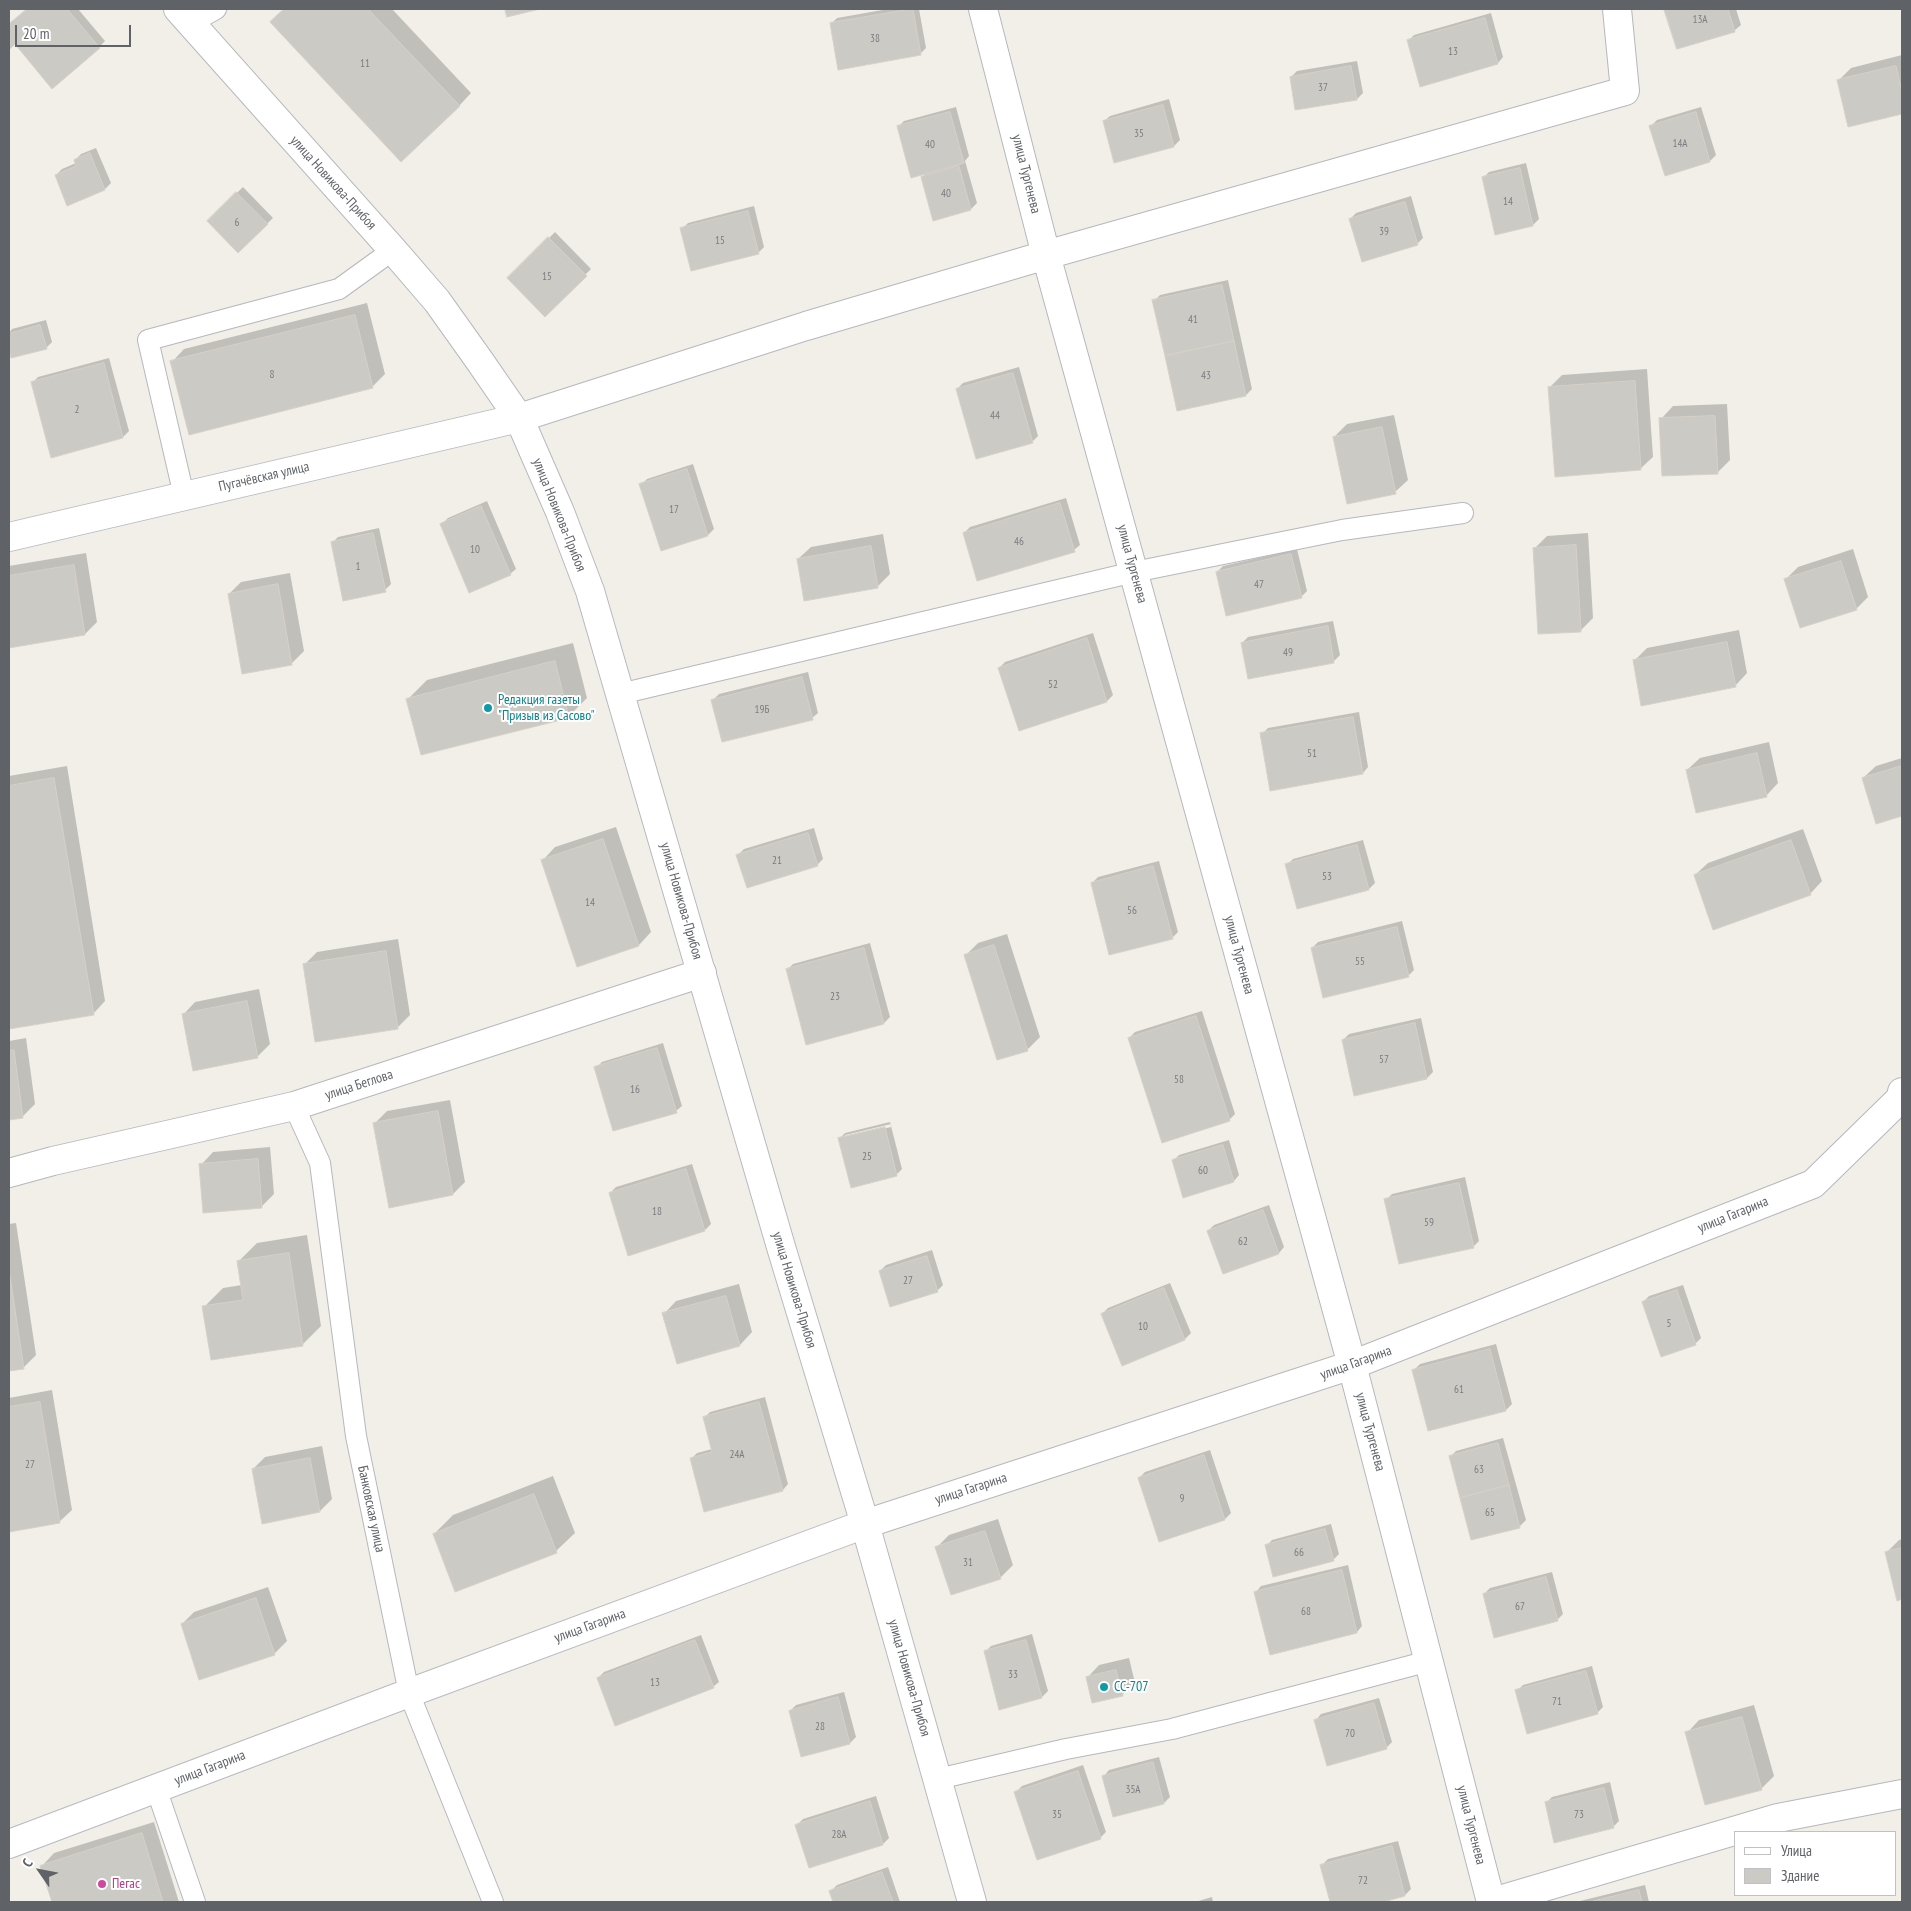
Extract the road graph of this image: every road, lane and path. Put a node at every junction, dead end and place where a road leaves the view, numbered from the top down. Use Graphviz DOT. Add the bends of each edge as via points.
graph roads {
  1 [pos="216,9"];
  2 [pos="983,9"];
  3 [pos="1617,9"];
  4 [pos="184,16"];
  5 [pos="394,250"];
  6 [pos="1046,254"];
  7 [pos="519,418"];
  8 [pos="184,496"];
  9 [pos="1463,513"];
  10 [pos="9,537"];
  11 [pos="1134,572"];
  12 [pos="620,694"];
  13 [pos="702,973"];
  14 [pos="1902,1096"];
  15 [pos="294,1106"];
  16 [pos="9,1173"];
  17 [pos="1352,1366"];
  18 [pos="865,1524"];
  19 [pos="1429,1661"];
  20 [pos="409,1693"];
  21 [pos="938,1779"];
  22 [pos="156,1788"];
  23 [pos="1902,1794"];
  24 [pos="9,1844"];
  25 [pos="195,1902"];
  26 [pos="493,1902"];
  27 [pos="972,1902"];
  28 [pos="1492,1902"];
  1 -- 4 [label="lane"];
  2 -- 6 [label="street, улица Тургенева"];
  3 -- 6 [label="street, Пугачёвская улица" via="1625,91"];
  4 -- 5 [label="street, улица Новикова-Прибоя"];
  5 -- 7 [label="street, улица Новикова-Прибоя" via="437,301"];
  5 -- 8 [label="lane" via="339,289 148,340"];
  6 -- 7 [label="street, Пугачёвская улица" via="806,326"];
  6 -- 11 [label="street, улица Тургенева"];
  7 -- 8 [label="street, Пугачёвская улица"];
  7 -- 12 [label="street, улица Новикова-Прибоя" via="590,591"];
  8 -- 10 [label="street, Пугачёвская улица"];
  9 -- 11 [label="lane" via="1342,530"];
  11 -- 12 [label="lane"];
  11 -- 17 [label="street, улица Тургенева"];
  12 -- 13 [label="street, улица Новикова-Прибоя"];
  13 -- 15 [label="street, улица Беглова"];
  13 -- 18 [label="street, улица Новикова-Прибоя"];
  14 -- 17 [label="street, улица Гагарина" via="1813,1184"];
  15 -- 16 [label="street, улица Беглова"];
  15 -- 20 [label="lane, Банковская улица" via="320,1163 356,1436"];
  17 -- 18 [label="street, улица Гагарина"];
  17 -- 19 [label="street, улица Тургенева"];
  18 -- 20 [label="street, улица Гагарина"];
  18 -- 21 [label="street, улица Новикова-Прибоя"];
  19 -- 21 [label="lane" via="1172,1729 1066,1749"];
  19 -- 28 [label="street, улица Тургенева"];
  20 -- 22 [label="street, улица Гагарина"];
  20 -- 26 [label="lane, Банковская улица"];
  21 -- 27 [label="street, улица Новикова-Прибоя"];
  22 -- 24 [label="street, улица Гагарина"];
  22 -- 25 [label="lane"];
  23 -- 28 [label="street" via="1778,1818"];
}
